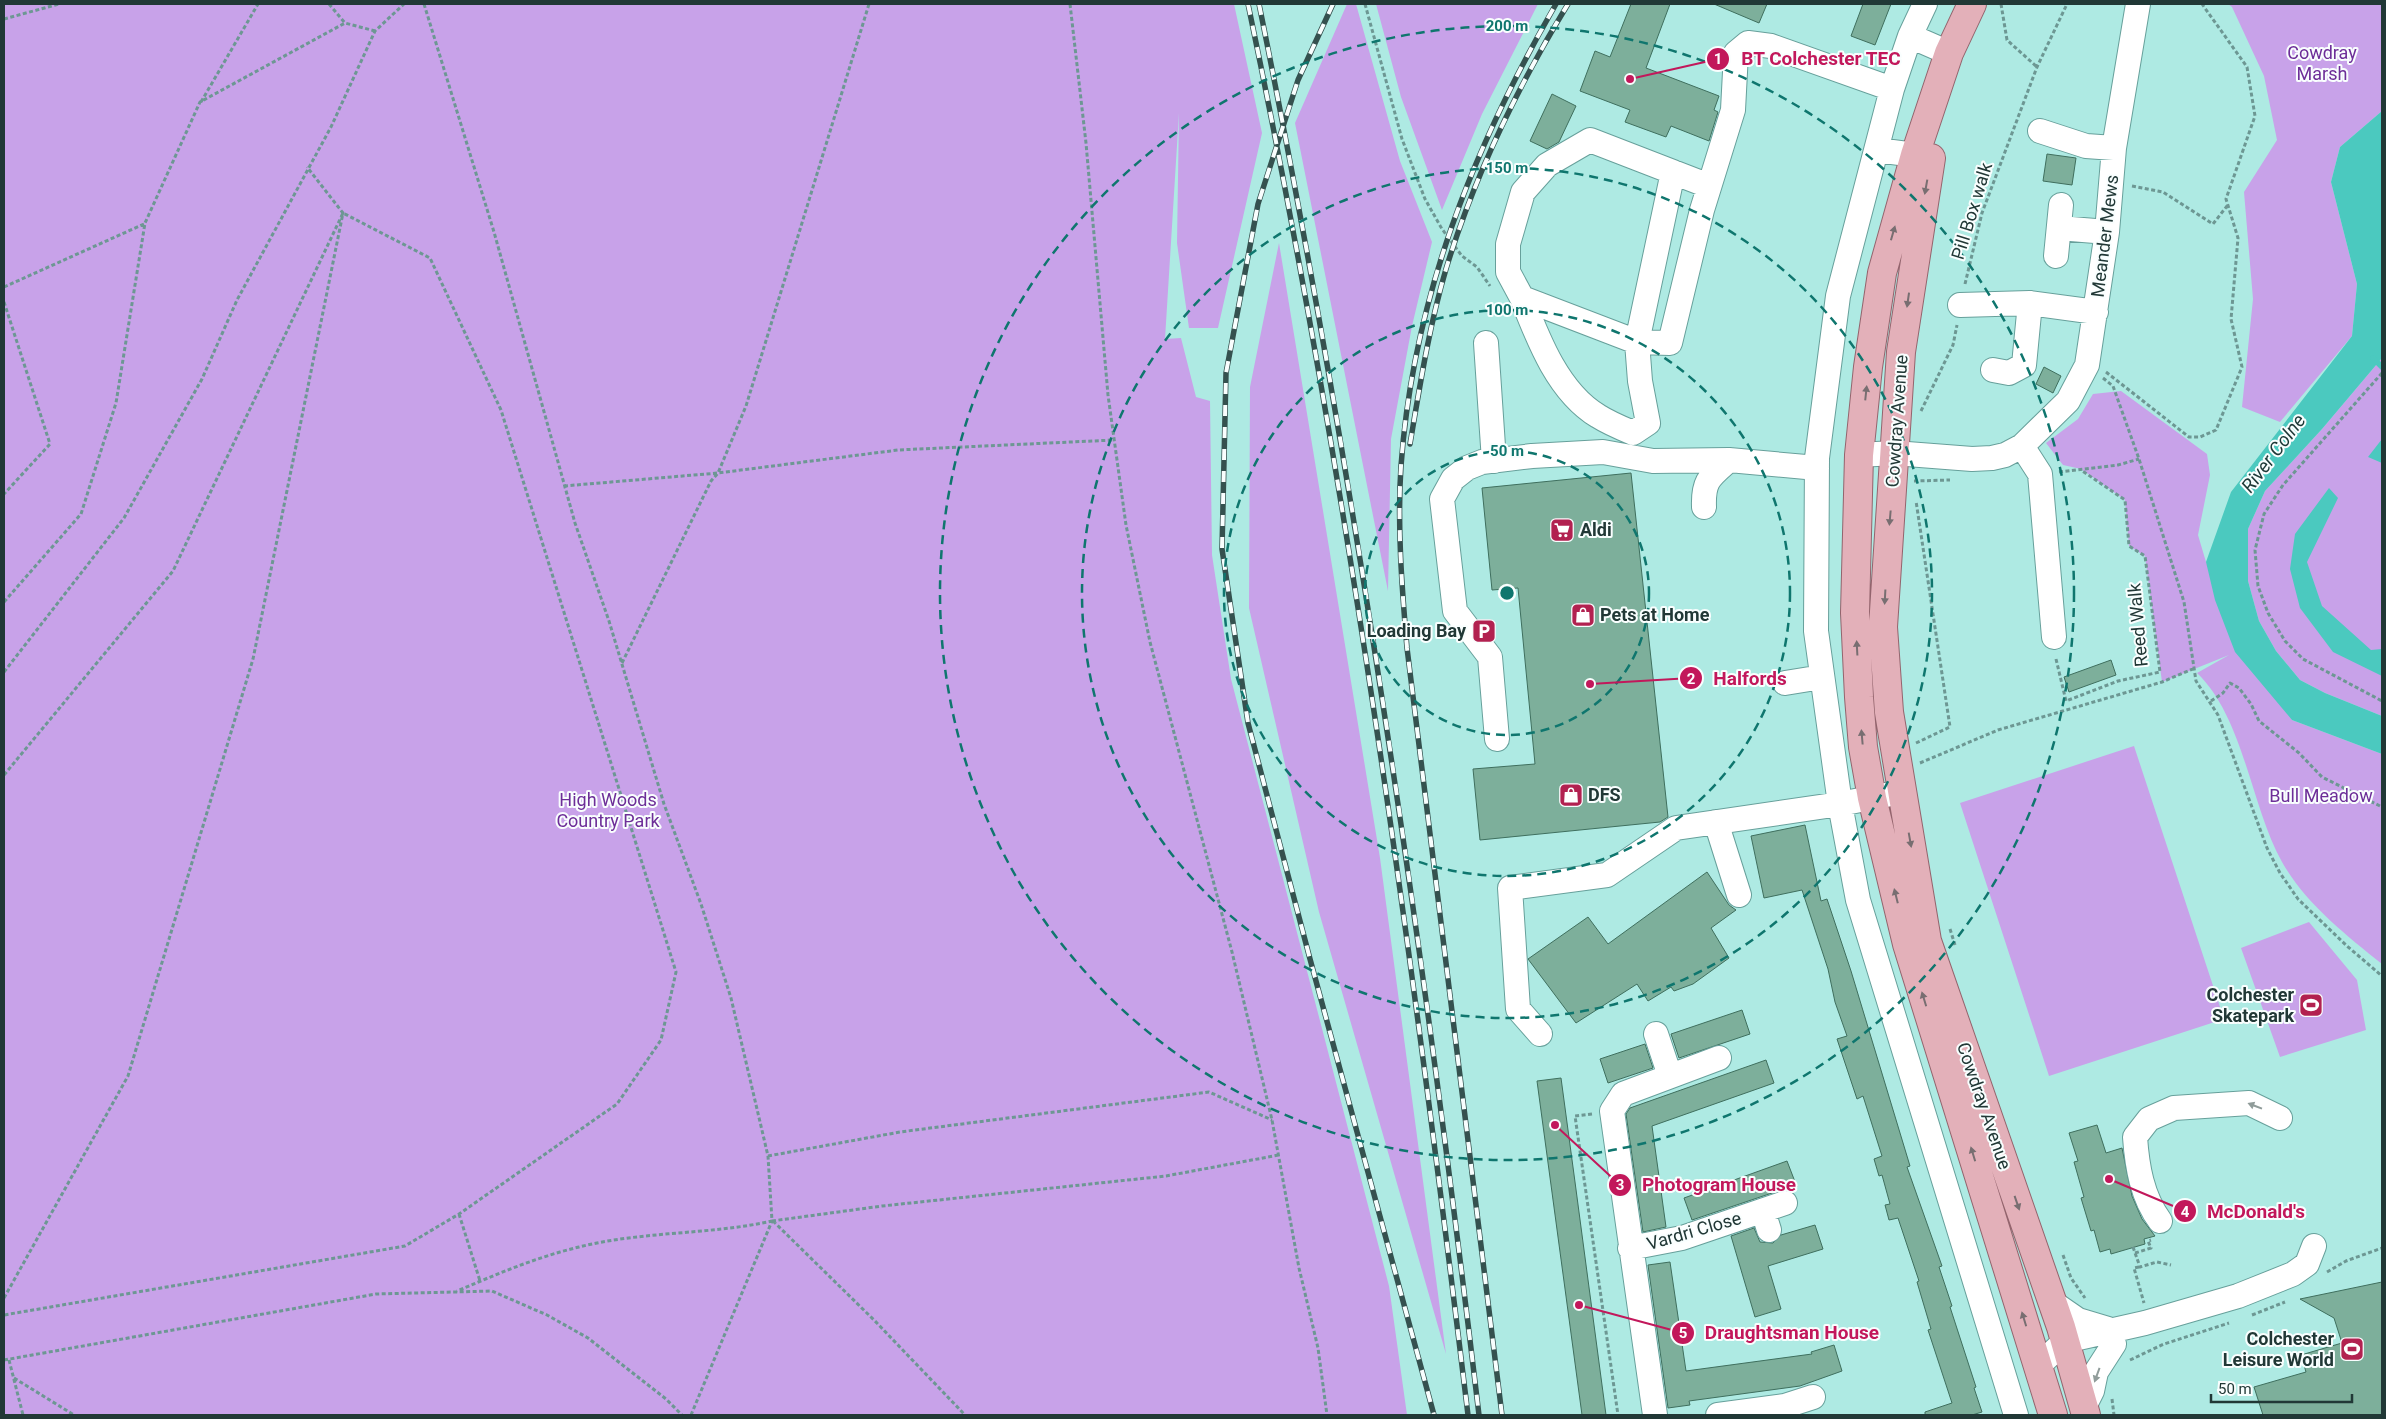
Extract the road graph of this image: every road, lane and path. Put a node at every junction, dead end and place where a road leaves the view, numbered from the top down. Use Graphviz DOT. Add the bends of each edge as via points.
graph roads {
  1 [pos="59,4"];
  2 [pos="258,4"];
  3 [pos="329,4"];
  4 [pos="404,4"];
  5 [pos="424,4"];
  6 [pos="869,4"];
  7 [pos="1070,4"];
  8 [pos="1925,4"];
  9 [pos="1972,4"];
  10 [pos="2001,4"];
  11 [pos="2067,4"];
  12 [pos="2138,4"];
  13 [pos="2202,4"];
  14 [pos="4,19"];
  15 [pos="345,22"];
  16 [pos="375,31"];
  17 [pos="1910,36"];
  18 [pos="1949,53"];
  19 [pos="2038,67"];
  20 [pos="1892,89"];
  21 [pos="200,102"];
  22 [pos="2040,131"];
  23 [pos="2114,148"];
  24 [pos="1877,150"];
  25 [pos="1916,155"];
  26 [pos="307,168"];
  27 [pos="1673,172"];
  28 [pos="2112,182"];
  29 [pos="1709,186"];
  30 [pos="2061,205"];
  31 [pos="2227,205"];
  32 [pos="342,213"];
  33 [pos="145,223"];
  34 [pos="2059,228"];
  35 [pos="2107,232"];
  36 [pos="2056,256"];
  37 [pos="4,287"];
  38 [pos="1522,298"];
  39 [pos="4,302"];
  40 [pos="2030,303"];
  41 [pos="1960,305"];
  42 [pos="2096,312"];
  43 [pos="1638,342"];
  44 [pos="1486,343"];
  45 [pos="2087,365"];
  46 [pos="1992,370"];
  47 [pos="2382,373"];
  48 [pos="1921,412"];
  49 [pos="1114,440"];
  50 [pos="2022,446"];
  51 [pos="1904,453"];
  52 [pos="1859,455"];
  53 [pos="1729,460"];
  54 [pos="1494,461"];
  55 [pos="1817,468"];
  56 [pos="2080,470"];
  57 [pos="718,472"];
  58 [pos="564,486"];
  59 [pos="1914,491"];
  60 [pos="4,494"];
  61 [pos="1916,500"];
  62 [pos="1704,507"];
  63 [pos="4,602"];
  64 [pos="2055,648"];
  65 [pos="622,663"];
  66 [pos="2195,668"];
  67 [pos="4,672"];
  68 [pos="1822,677"];
  69 [pos="1785,683"];
  70 [pos="2211,701"];
  71 [pos="2382,701"];
  72 [pos="1498,739"];
  73 [pos="1915,743"];
  74 [pos="1916,764"];
  75 [pos="4,775"];
  76 [pos="1901,792"];
  77 [pos="1872,798"];
  78 [pos="1840,804"];
  79 [pos="2382,807"];
  80 [pos="1716,822"];
  81 [pos="1739,895"];
  82 [pos="1950,928"];
  83 [pos="1955,947"];
  84 [pos="2382,976"];
  85 [pos="1540,1034"];
  86 [pos="1656,1034"];
  87 [pos="1719,1058"];
  88 [pos="1670,1076"];
  89 [pos="1612,1111"];
  90 [pos="2280,1118"];
  91 [pos="1272,1120"];
  92 [pos="1279,1155"];
  93 [pos="768,1156"];
  94 [pos="1785,1203"];
  95 [pos="459,1214"];
  96 [pos="772,1221"];
  97 [pos="2158,1229"];
  98 [pos="2314,1246"];
  99 [pos="2133,1247"];
  100 [pos="1630,1248"];
  101 [pos="2382,1248"];
  102 [pos="2061,1251"];
  103 [pos="2135,1253"];
  104 [pos="2171,1264"];
  105 [pos="2140,1267"];
  106 [pos="2324,1274"];
  107 [pos="480,1282"];
  108 [pos="457,1291"];
  109 [pos="4,1298"];
  110 [pos="2292,1298"];
  111 [pos="2052,1302"];
  112 [pos="2089,1304"];
  113 [pos="4,1315"];
  114 [pos="2146,1317"];
  115 [pos="2245,1318"];
  116 [pos="2236,1320"];
  117 [pos="2111,1337"];
  118 [pos="2067,1348"];
  119 [pos="4,1360"];
  120 [pos="9,1360"];
  121 [pos="2126,1364"];
  122 [pos="2038,1366"];
  123 [pos="14,1378"];
  124 [pos="2114,1392"];
  125 [pos="1813,1397"];
  126 [pos="1787,1410"];
  127 [pos="2085,1411"];
  128 [pos="23,1415"];
  129 [pos="74,1415"];
  130 [pos="682,1415"];
  131 [pos="691,1415"];
  132 [pos="965,1415"];
  133 [pos="1327,1415"];
  134 [pos="1618,1415"];
  135 [pos="1655,1415"];
  136 [pos="1718,1415"];
  137 [pos="2016,1415"];
  138 [pos="2053,1415"];
  139 [pos="2114,1415"];
  1 -- 14 [label="path"];
  2 -- 21 [label="path"];
  3 -- 15 [label="path"];
  4 -- 16 [label="path"];
  5 -- 58 [label="path" via="494,232"];
  6 -- 57 [label="path" via="746,406"];
  7 -- 49 [label="path"];
  8 -- 17 [label="street"];
  9 -- 18 [label="main road, Cowdray Avenue"];
  10 -- 19 [label="path" via="2007,40"];
  11 -- 19 [label="path, Pill Box walk"];
  12 -- 23 [label="street, Meander Mews"];
  13 -- 31 [label="path" via="2247,67 2255,116 2226,199"];
  15 -- 16 [label="path"];
  15 -- 21 [label="path"];
  16 -- 26 [label="path" via="331,127"];
  17 -- 18 [label="street"];
  17 -- 20 [label="street"];
  18 -- 25 [label="main road, Cowdray Avenue"];
  18 -- 51 [label="main road, Cowdray Avenue, one-way" via="1901,352"];
  19 -- 41 [label="path, Pill Box walk" via="1982,213"];
  20 -- 24 [label="street"];
  20 -- 29 [label="street" via="1772,46 1748,43 1736,53 1733,110"];
  21 -- 33 [label="path"];
  22 -- 23 [label="street" via="2086,146"];
  23 -- 28 [label="street, Meander Mews"];
  24 -- 25 [label="street"];
  24 -- 55 [label="street" via="1838,296"];
  52 -- 25 [label="main road, Cowdray Avenue, one-way" via="1882,273"];
  26 -- 32 [label="path"];
  26 -- 67 [label="path" via="237,300 202,379 124,518"];
  27 -- 29 [label="street"];
  27 -- 38 [label="street" via="1590,140 1547,165 1524,192 1508,244 1508,272"];
  27 -- 43 [label="street"];
  28 -- 31 [label="path" via="2163,192 2213,224"];
  28 -- 35 [label="street, Meander Mews"];
  29 -- 43 [label="street" via="1670,343"];
  30 -- 34 [label="street"];
  31 -- 45 [label="path" via="2238,238 2231,319 2242,367 2216,430 2200,437 2189,437 2110,374"];
  32 -- 75 [label="path" via="173,571"];
  32 -- 95 [label="path" via="430,258 501,410 676,972 660,1040 617,1104"];
  32 -- 109 [label="path" via="253,659 128,1076"];
  33 -- 37 [label="path"];
  33 -- 63 [label="path" via="116,403 81,514"];
  34 -- 35 [label="street"];
  34 -- 36 [label="street"];
  35 -- 42 [label="street, Meander Mews"];
  38 -- 43 [label="street"];
  38 -- 43 [label="street" via="1550,361 1572,394 1597,416 1633,433 1648,423 1640,381"];
  39 -- 60 [label="path" via="50,444"];
  40 -- 41 [label="street"];
  40 -- 42 [label="street"];
  40 -- 46 [label="street" via="2024,365 2009,373"];
  41 -- 48 [label="path, Pill Box walk" via="1952,345"];
  42 -- 45 [label="street, Meander Mews"];
  44 -- 54 [label="street"];
  45 -- 50 [label="street, Meander Mews" via="2068,401"];
  45 -- 66 [label="path" via="2113,386 2184,602"];
  47 -- 71 [label="path" via="2283,485 2264,514 2255,550 2258,586 2284,641 2303,659"];
  49 -- 57 [label="path" via="898,450"];
  49 -- 91 [label="path" via="1126,525 1150,642"];
  50 -- 51 [label="street, Meander Mews" via="1992,458"];
  50 -- 64 [label="street" via="2040,474"];
  51 -- 52 [label="street, Meander Mews"];
  51 -- 59 [label="path"];
  51 -- 76 [label="main road, Cowdray Avenue, one-way" via="1883,627 1888,712"];
  77 -- 52 [label="main road, Cowdray Avenue, one-way" via="1863,747 1855,613"];
  53 -- 54 [label="street" via="1653,461 1603,452"];
  53 -- 55 [label="street"];
  53 -- 62 [label="street" via="1709,477 1703,490"];
  54 -- 72 [label="street" via="1467,468 1453,479 1442,498 1455,611 1490,657"];
  55 -- 68 [label="street" via="1816,631"];
  56 -- 64 [label="path, Reed Walk" via="2125,500 2129,546 2145,556 2160,672 2118,681 2066,701"];
  57 -- 58 [label="path"];
  57 -- 65 [label="path"];
  58 -- 65 [label="path"];
  61 -- 73 [label="path" via="1950,727"];
  65 -- 93 [label="path" via="664,804 731,998"];
  66 -- 70 [label="path" via="2196,681"];
  66 -- 74 [label="path" via="2162,682 1998,730"];
  68 -- 69 [label="street"];
  68 -- 78 [label="street"];
  70 -- 79 [label="path" via="2230,683 2239,688 2259,721 2299,753 2322,777"];
  70 -- 84 [label="path" via="2267,848 2280,872 2298,899"];
  76 -- 77 [label="street"];
  76 -- 111 [label="main road, Cowdray Avenue, one-way" via="1927,940"];
  77 -- 78 [label="street"];
  122 -- 77 [label="main road, Cowdray Avenue, one-way" via="1907,944"];
  78 -- 80 [label="street"];
  78 -- 137 [label="street" via="1858,900"];
  80 -- 81 [label="street"];
  80 -- 85 [label="street" via="1676,828 1607,875 1510,888 1518,1010"];
  82 -- 83 [label="path"];
  86 -- 88 [label="street"];
  87 -- 88 [label="street"];
  88 -- 89 [label="street" via="1623,1094"];
  89 -- 100 [label="street"];
  89 -- 134 [label="path" via="1575,1116"];
  90 -- 97 [label="street, one-way" via="2249,1103 2174,1108 2149,1119 2135,1137 2137,1163"];
  91 -- 92 [label="path"];
  91 -- 93 [label="path" via="1209,1092 900,1132"];
  92 -- 96 [label="path" via="1166,1176"];
  92 -- 133 [label="path" via="1299,1268 1318,1348"];
  93 -- 96 [label="path"];
  94 -- 100 [label="street, Vardri Close" via="1766,1220"];
  95 -- 107 [label="path"];
  95 -- 113 [label="path" via="405,1246"];
  96 -- 107 [label="path" via="580,1246"];
  96 -- 131 [label="path"];
  96 -- 132 [label="path"];
  97 -- 103 [label="path" via="2148,1241 2151,1248"];
  98 -- 114 [label="street" via="2307,1264 2293,1274 2238,1296"];
  99 -- 103 [label="path"];
  100 -- 135 [label="street"];
  101 -- 106 [label="path" via="2346,1261"];
  102 -- 112 [label="path" via="2071,1278"];
  103 -- 105 [label="path"];
  104 -- 105 [label="path" via="2156,1262"];
  105 -- 114 [label="path" via="2134,1268"];
  107 -- 108 [label="path"];
  108 -- 120 [label="path" via="368,1295"];
  108 -- 130 [label="path" via="492,1291 547,1315 588,1338"];
  110 -- 115 [label="path"];
  111 -- 117 [label="street"];
  111 -- 118 [label="main road, Cowdray Avenue"];
  114 -- 117 [label="street"];
  116 -- 121 [label="path" via="2164,1344 2132,1358"];
  117 -- 118 [label="street"];
  117 -- 127 [label="street, one-way" via="2096,1372"];
  118 -- 122 [label="street"];
  118 -- 127 [label="main road, Cowdray Avenue"];
  119 -- 120 [label="path"];
  120 -- 123 [label="path"];
  122 -- 138 [label="main road, Cowdray Avenue"];
  123 -- 128 [label="path"];
  123 -- 129 [label="path"];
  124 -- 139 [label="path"];
  125 -- 126 [label="street"];
  126 -- 136 [label="street"];
}
